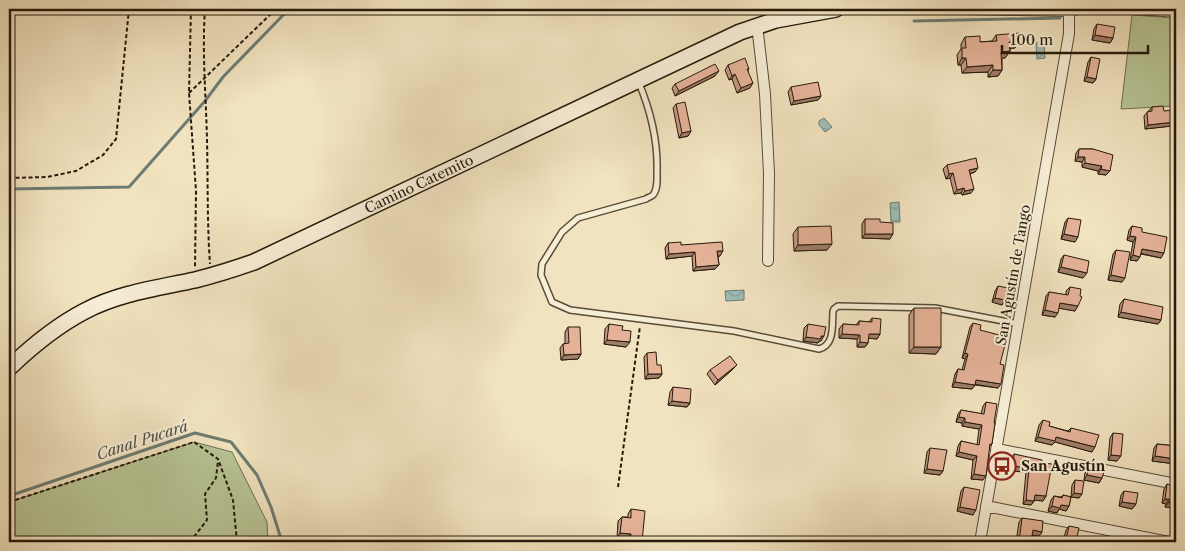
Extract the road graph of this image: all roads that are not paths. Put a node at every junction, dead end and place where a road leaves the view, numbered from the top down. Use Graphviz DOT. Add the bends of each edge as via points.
graph roads {
  1 [pos="836,9"];
  2 [pos="959,9"];
  3 [pos="1139,9"];
  4 [pos="1072,10"];
  5 [pos="1176,12"];
  6 [pos="757,25"];
  7 [pos="638,80"];
  8 [pos="768,261"];
  9 [pos="1019,324"];
  10 [pos="9,368"];
  11 [pos="997,449"];
  12 [pos="1176,484"];
  13 [pos="986,506"];
  14 [pos="980,542"];
  15 [pos="1169,542"];
  1 -- 6 [label="main road, Camino Catemito"];
  2 -- 4 [label="street"];
  3 -- 5 [label="street"];
  4 -- 9 [label="street, San Agustín de Tango"];
  6 -- 7 [label="main road, Camino Catemito"];
  6 -- 8 [label="street" via="769,174"];
  7 -- 9 [label="lane" via="658,150 655,190 646,199 578,218 562,232 542,264 541,274 552,302 570,310 734,331 819,349 830,341 833,311 838,306 935,308"];
  7 -- 10 [label="main road, Camino Catemito" via="254,262 211,276 132,293 86,310 47,335"];
  9 -- 11 [label="street, San Agustín de Tango"];
  11 -- 12 [label="street"];
  11 -- 13 [label="street, San Agustín de Tango"];
  13 -- 14 [label="street, San Agustín de Tango"];
  13 -- 15 [label="street"];
}
